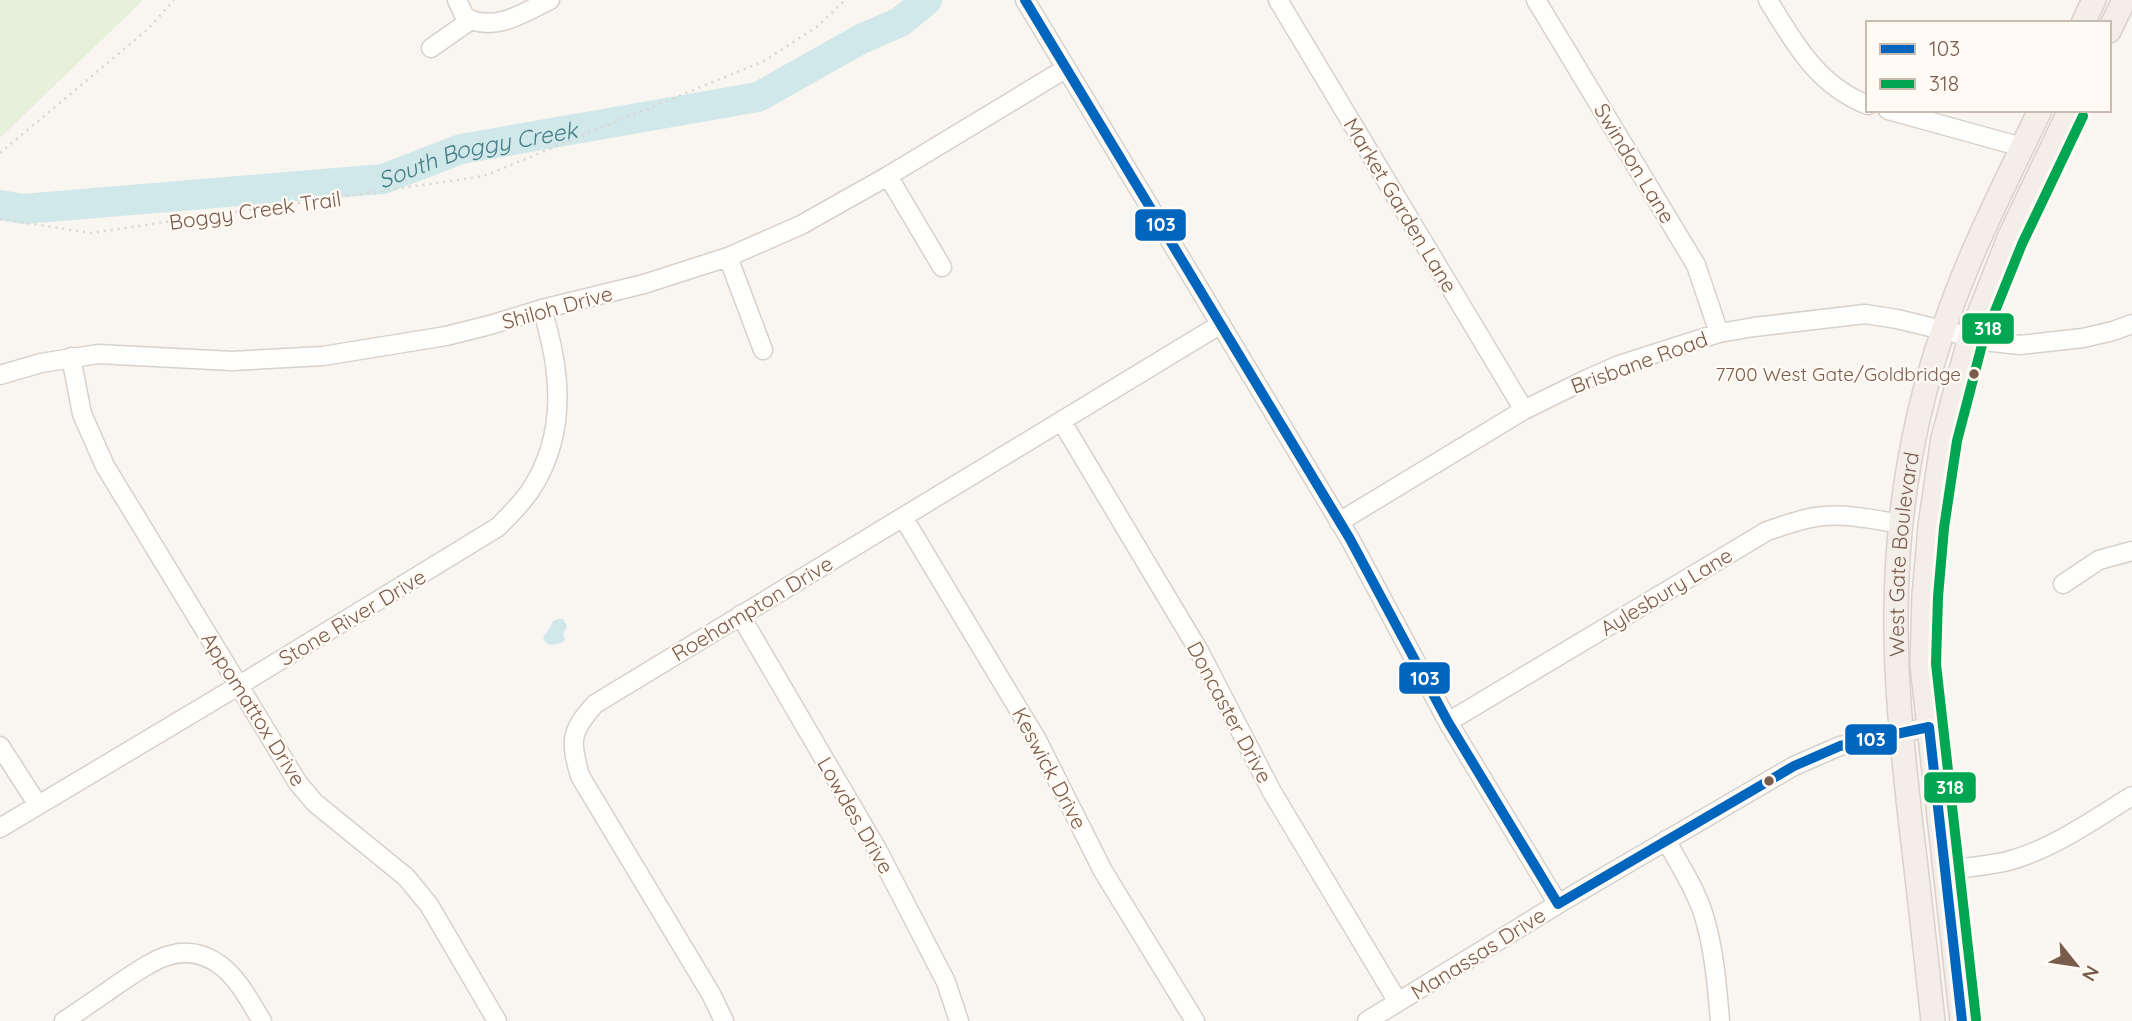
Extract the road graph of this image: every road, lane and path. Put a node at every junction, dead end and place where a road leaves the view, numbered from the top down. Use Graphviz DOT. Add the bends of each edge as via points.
graph roads {
  1 [pos="174,0"];
  2 [pos="457,0"];
  3 [pos="550,0"];
  4 [pos="845,0"];
  5 [pos="1025,0"];
  6 [pos="1279,0"];
  7 [pos="1536,0"];
  8 [pos="1768,0"];
  9 [pos="2094,0"];
  10 [pos="2124,0"];
  11 [pos="471,20"];
  12 [pos="2084,21"];
  13 [pos="2111,27"];
  14 [pos="431,48"];
  15 [pos="1065,69"];
  16 [pos="1866,104"];
  17 [pos="1895,112"];
  18 [pos="2039,112"];
  19 [pos="2069,112"];
  20 [pos="2022,148"];
  21 [pos="0,153"];
  22 [pos="888,176"];
  23 [pos="0,219"];
  24 [pos="728,257"];
  25 [pos="942,267"];
  26 [pos="542,309"];
  27 [pos="1221,324"];
  28 [pos="2132,324"];
  29 [pos="1943,329"];
  30 [pos="1719,333"];
  31 [pos="1970,337"];
  32 [pos="763,350"];
  33 [pos="71,357"];
  34 [pos="0,375"];
  35 [pos="1524,410"];
  36 [pos="1062,422"];
  37 [pos="903,517"];
  38 [pos="1339,522"];
  39 [pos="1901,524"];
  40 [pos="2132,551"];
  41 [pos="2063,584"];
  42 [pos="740,615"];
  43 [pos="238,686"];
  44 [pos="1448,722"];
  45 [pos="1929,727"];
  46 [pos="1900,733"];
  47 [pos="0,746"];
  48 [pos="2132,796"];
  49 [pos="38,805"];
  50 [pos="1,824"];
  51 [pos="1666,840"];
  52 [pos="1944,871"];
  53 [pos="1558,904"];
  54 [pos="1398,1002"];
  55 [pos="64,1021"];
  56 [pos="262,1021"];
  57 [pos="497,1021"];
  58 [pos="724,1021"];
  59 [pos="959,1021"];
  60 [pos="1195,1021"];
  61 [pos="1367,1021"];
  62 [pos="1720,1021"];
  63 [pos="1933,1021"];
  64 [pos="1962,1021"];
  1 -- 21 [label="path" via="148,29"];
  2 -- 11 [label="street"];
  3 -- 11 [label="street" via="503,22"];
  4 -- 23 [label="path, Boggy Creek Trail" via="818,26 764,61 484,176 91,233"];
  5 -- 15 [label="street"];
  6 -- 35 [label="street, Market Garden Lane"];
  7 -- 30 [label="street, Swindon Lane" via="1696,265"];
  8 -- 16 [label="street" via="1815,70 1838,90"];
  9 -- 12 [label="main road"];
  10 -- 13 [label="main road"];
  11 -- 14 [label="street"];
  15 -- 22 [label="street, Shiloh Drive"];
  15 -- 27 [label="street"];
  17 -- 20 [label="street"];
  18 -- 20 [label="main road, West Gate Boulevard"];
  19 -- 31 [label="main road, West Gate Boulevard" via="2009,238"];
  20 -- 29 [label="main road, West Gate Boulevard" via="1973,250"];
  22 -- 24 [label="street, Shiloh Drive" via="801,225"];
  22 -- 25 [label="street"];
  24 -- 26 [label="street, Shiloh Drive"];
  24 -- 32 [label="street"];
  26 -- 33 [label="street, Shiloh Drive" via="446,336 323,356 232,361 122,354"];
  26 -- 43 [label="street, Stone River Drive" via="556,365 559,404 552,446 530,492 498,527 474,543"];
  27 -- 36 [label="street, Roehampton Drive"];
  27 -- 38 [label="street"];
  28 -- 31 [label="street, Brisbane Road" via="2050,343 2020,345"];
  29 -- 30 [label="street, Brisbane Road" via="1865,314"];
  29 -- 31 [label="street, Brisbane Road"];
  29 -- 39 [label="main road, West Gate Boulevard" via="1918,421"];
  30 -- 35 [label="street, Brisbane Road" via="1619,365"];
  31 -- 45 [label="main road, West Gate Boulevard" via="1943,438 1930,526 1922,666"];
  33 -- 34 [label="street, Shiloh Drive"];
  33 -- 43 [label="street, Appomattox Drive" via="82,414 105,466"];
  35 -- 38 [label="street, Brisbane Road"];
  36 -- 37 [label="street, Roehampton Drive"];
  36 -- 54 [label="street, Doncaster Drive" via="1199,651 1272,792"];
  37 -- 42 [label="street, Roehampton Drive"];
  37 -- 60 [label="street, Keswick Drive" via="1037,740 1103,871"];
  38 -- 44 [label="street"];
  39 -- 44 [label="street, Aylesbury Lane" via="1824,516 1767,531"];
  39 -- 46 [label="main road, West Gate Boulevard" via="1896,608"];
  40 -- 41 [label="street" via="2099,560"];
  42 -- 58 [label="street, Roehampton Drive" via="595,704 573,737 580,776"];
  42 -- 59 [label="street, Lowdes Drive" via="877,849 946,982"];
  43 -- 49 [label="street, Stone River Drive"];
  43 -- 57 [label="street, Appomattox Drive" via="315,803 406,877 429,905"];
  44 -- 53 [label="street"];
  45 -- 46 [label="street, Manassas Drive"];
  45 -- 52 [label="main road, West Gate Boulevard"];
  46 -- 51 [label="street, Manassas Drive" via="1840,747 1794,766"];
  46 -- 63 [label="main road, West Gate Boulevard"];
  47 -- 49 [label="street"];
  48 -- 52 [label="street" via="2031,853"];
  49 -- 50 [label="street, Stone River Drive"];
  51 -- 53 [label="street, Manassas Drive"];
  51 -- 62 [label="street" via="1703,912"];
  52 -- 64 [label="main road, West Gate Boulevard"];
  53 -- 54 [label="street, Manassas Drive"];
  54 -- 61 [label="street, Manassas Drive"];
  55 -- 56 [label="street" via="153,961 192,953 220,965"];
}
